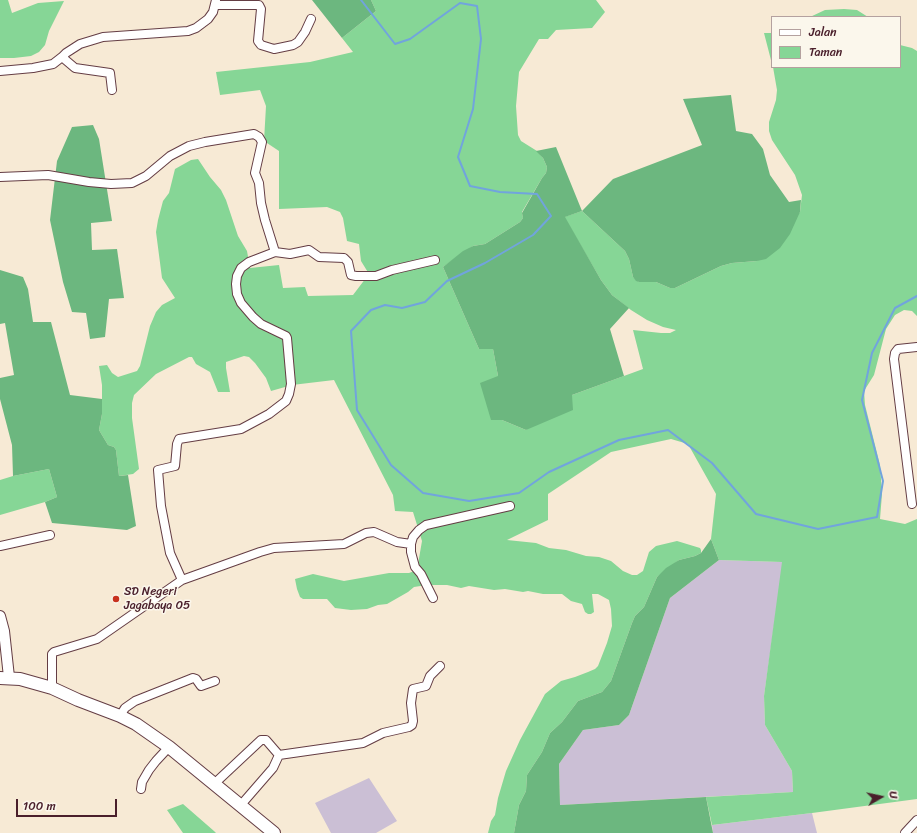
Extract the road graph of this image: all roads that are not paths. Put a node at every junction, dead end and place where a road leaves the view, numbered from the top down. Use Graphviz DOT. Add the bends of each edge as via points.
graph roads {
  1 [pos="216,2"];
  2 [pos="260,3"];
  3 [pos="311,19"];
  4 [pos="62,57"];
  5 [pos="0,71"];
  6 [pos="112,90"];
  7 [pos="0,177"];
  8 [pos="275,252"];
  9 [pos="434,260"];
  10 [pos="917,347"];
  11 [pos="912,504"];
  12 [pos="510,506"];
  13 [pos="50,534"];
  14 [pos="411,544"];
  15 [pos="0,546"];
  16 [pos="182,580"];
  17 [pos="433,598"];
  18 [pos="0,616"];
  19 [pos="440,666"];
  20 [pos="5,678"];
  21 [pos="215,681"];
  22 [pos="52,688"];
  23 [pos="120,716"];
  24 [pos="170,747"];
  25 [pos="279,755"];
  26 [pos="214,784"];
  27 [pos="141,789"];
  28 [pos="240,806"];
  29 [pos="917,820"];
  30 [pos="274,833"];
  31 [pos="905,833"];
  1 -- 2 [label="street"];
  1 -- 4 [label="street" via="208,19 188,31 103,37 80,44"];
  2 -- 3 [label="street" via="258,41 261,45 274,49 293,45 303,36"];
  4 -- 5 [label="street" via="53,64"];
  4 -- 6 [label="street" via="75,68 110,73"];
  7 -- 8 [label="street" via="48,175 89,182 132,183 189,146 254,134 262,142 255,173"];
  8 -- 9 [label="street" via="290,254 309,250 318,257 344,258 348,262 351,274 356,276 376,276"];
  8 -- 16 [label="street" via="249,262 241,268 237,276 237,294 241,303 261,324 286,336 290,394 286,401 268,414 241,429 179,439 175,466 158,470 161,506 170,553"];
  10 -- 11 [label="street" via="898,349 894,359"];
  12 -- 14 [label="street" via="426,525 413,537"];
  13 -- 15 [label="street"];
  14 -- 16 [label="street" via="397,542 374,532 366,533 344,544 274,548"];
  14 -- 17 [label="street" via="415,567"];
  16 -- 22 [label="street" via="97,639 54,652"];
  18 -- 20 [label="street" via="4,631"];
  19 -- 25 [label="street" via="430,676 426,686 413,689 411,703 414,721 409,728 383,733 363,743"];
  20 -- 22 [label="main road" via="20,679"];
  21 -- 23 [label="street" via="201,686 193,678 136,701 125,708"];
  22 -- 23 [label="main road"];
  23 -- 24 [label="main road"];
  24 -- 26 [label="main road"];
  24 -- 27 [label="street" via="149,770"];
  25 -- 26 [label="street" via="266,740 261,740"];
  25 -- 28 [label="street" via="273,768"];
  26 -- 28 [label="main road"];
  28 -- 30 [label="main road"];
  29 -- 31 [label="street"];
}
